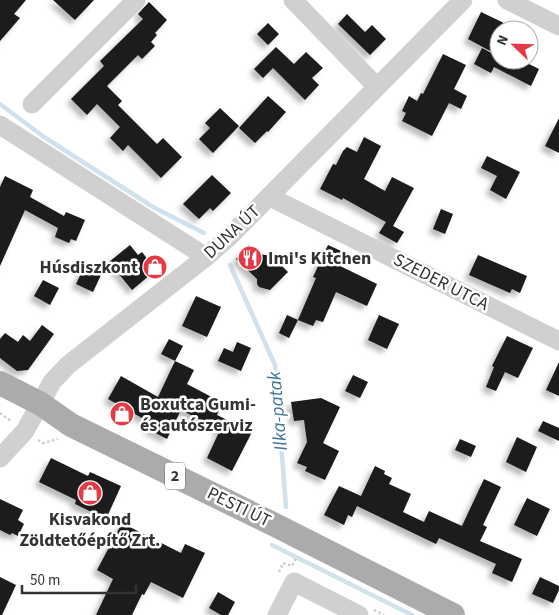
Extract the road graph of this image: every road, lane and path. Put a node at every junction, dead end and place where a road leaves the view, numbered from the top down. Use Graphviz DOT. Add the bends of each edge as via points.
graph roads {
  1 [pos="136,0"];
  2 [pos="293,0"];
  3 [pos="463,0"];
  4 [pos="507,0"];
  5 [pos="559,26"];
  6 [pos="377,87"];
  7 [pos="32,104"];
  8 [pos="2,132"];
  9 [pos="270,196"];
  10 [pos="211,253"];
  11 [pos="559,341"];
  12 [pos="0,383"];
  13 [pos="41,404"];
  14 [pos="0,458"];
  15 [pos="278,615"];
  16 [pos="359,615"];
  17 [pos="453,615"];
  1 -- 7 [label="street"];
  2 -- 6 [label="street"];
  3 -- 6 [label="street, DUNA ÚT"];
  4 -- 5 [label="street"];
  6 -- 9 [label="street, DUNA ÚT"];
  8 -- 10 [label="street"];
  9 -- 10 [label="street, DUNA ÚT"];
  9 -- 11 [label="street, SZEDER UTCA"];
  10 -- 13 [label="street, DUNA ÚT" via="68,364 52,382"];
  12 -- 13 [label="main road, PESTI ÚT / 2"];
  13 -- 14 [label="street, DUNA ÚT" via="25,431"];
  13 -- 17 [label="main road, PESTI ÚT / 2" via="72,425"];
  15 -- 16 [label="street" via="294,582"];
}
